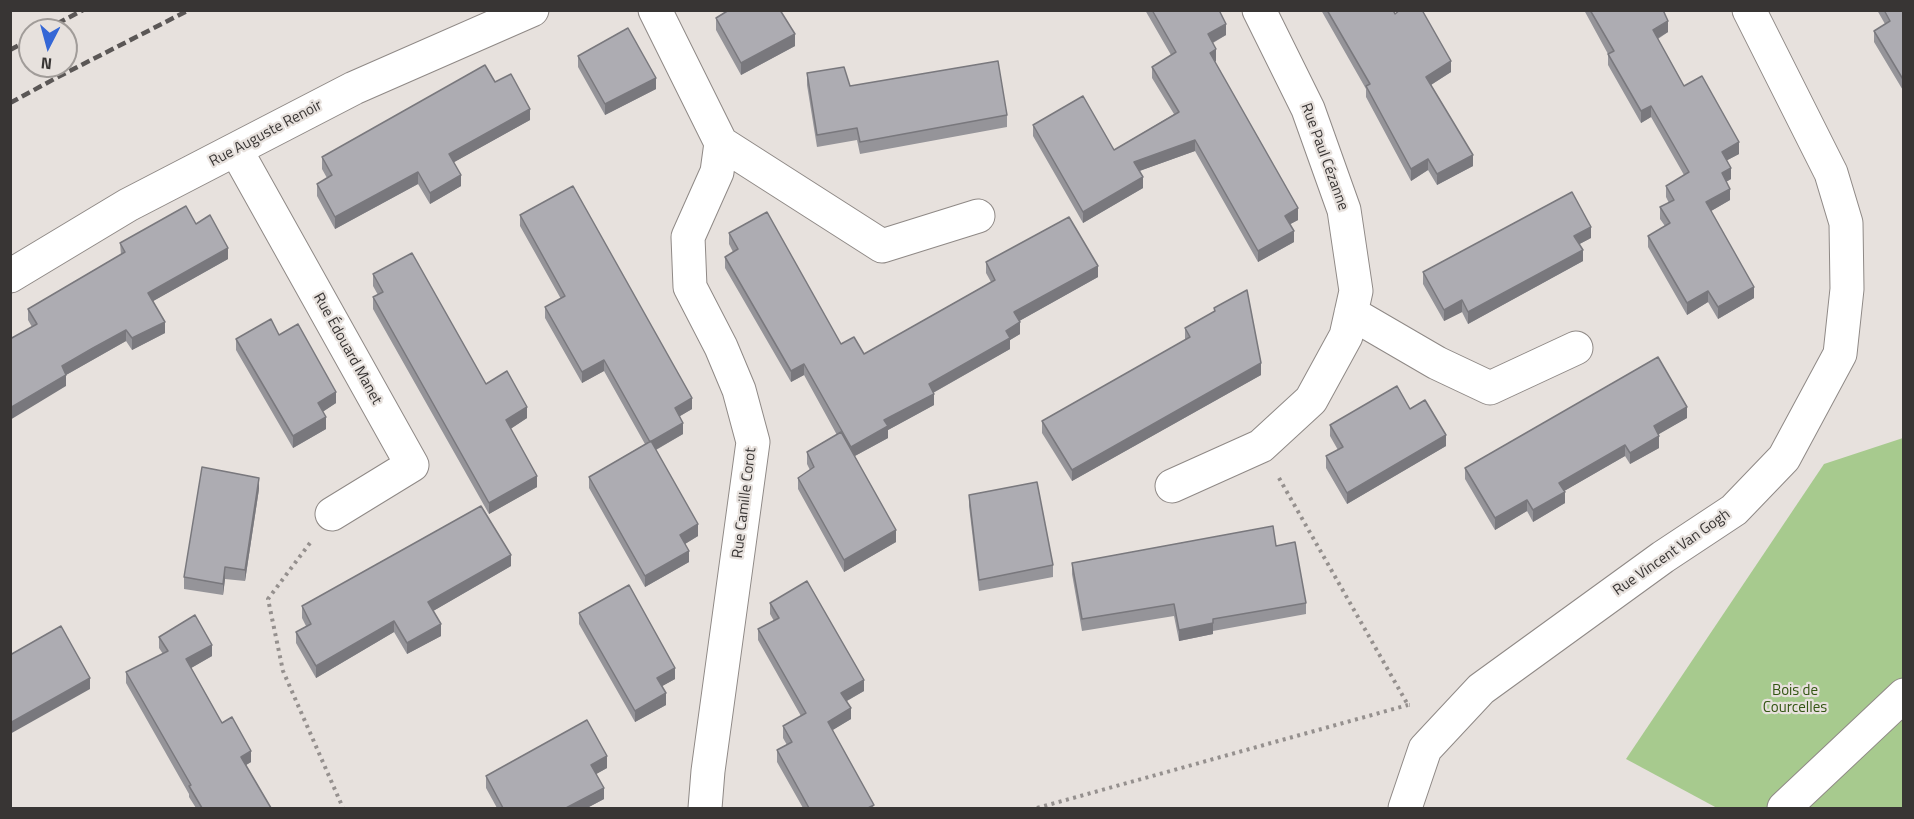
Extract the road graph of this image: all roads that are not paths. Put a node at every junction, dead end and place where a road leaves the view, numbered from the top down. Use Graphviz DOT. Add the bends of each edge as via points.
graph roads {
  1 [pos="532,10"];
  2 [pos="655,10"];
  3 [pos="1259,10"];
  4 [pos="1749,10"];
  5 [pos="721,143"];
  6 [pos="236,150"];
  7 [pos="978,216"];
  8 [pos="10,276"];
  9 [pos="1351,313"];
  10 [pos="1576,348"];
  11 [pos="1172,486"];
  12 [pos="332,514"];
  13 [pos="1904,695"];
  14 [pos="705,808"];
  15 [pos="1405,808"];
  16 [pos="1784,808"];
  1 -- 6 [label="street, Rue Auguste Renoir" via="354,88"];
  2 -- 5 [label="street"];
  3 -- 9 [label="street, Rue Paul Cézanne" via="1308,109 1344,210 1356,291"];
  4 -- 15 [label="street, Rue Vincent Van Gogh" via="1831,173 1846,224 1847,289 1840,354 1784,459 1734,510 1481,689 1425,748"];
  5 -- 7 [label="street" via="882,246"];
  5 -- 14 [label="street, Rue Camille Corot" via="717,172 688,237 690,287 739,390 753,442"];
  6 -- 8 [label="street, Rue Auguste Renoir" via="128,205"];
  6 -- 12 [label="street, Rue Édouard Manet" via="412,465"];
  9 -- 10 [label="street" via="1437,363 1490,388"];
  9 -- 11 [label="street, Rue Paul Cézanne" via="1346,336 1311,400 1261,446"];
  13 -- 16 [label="street"];
}
